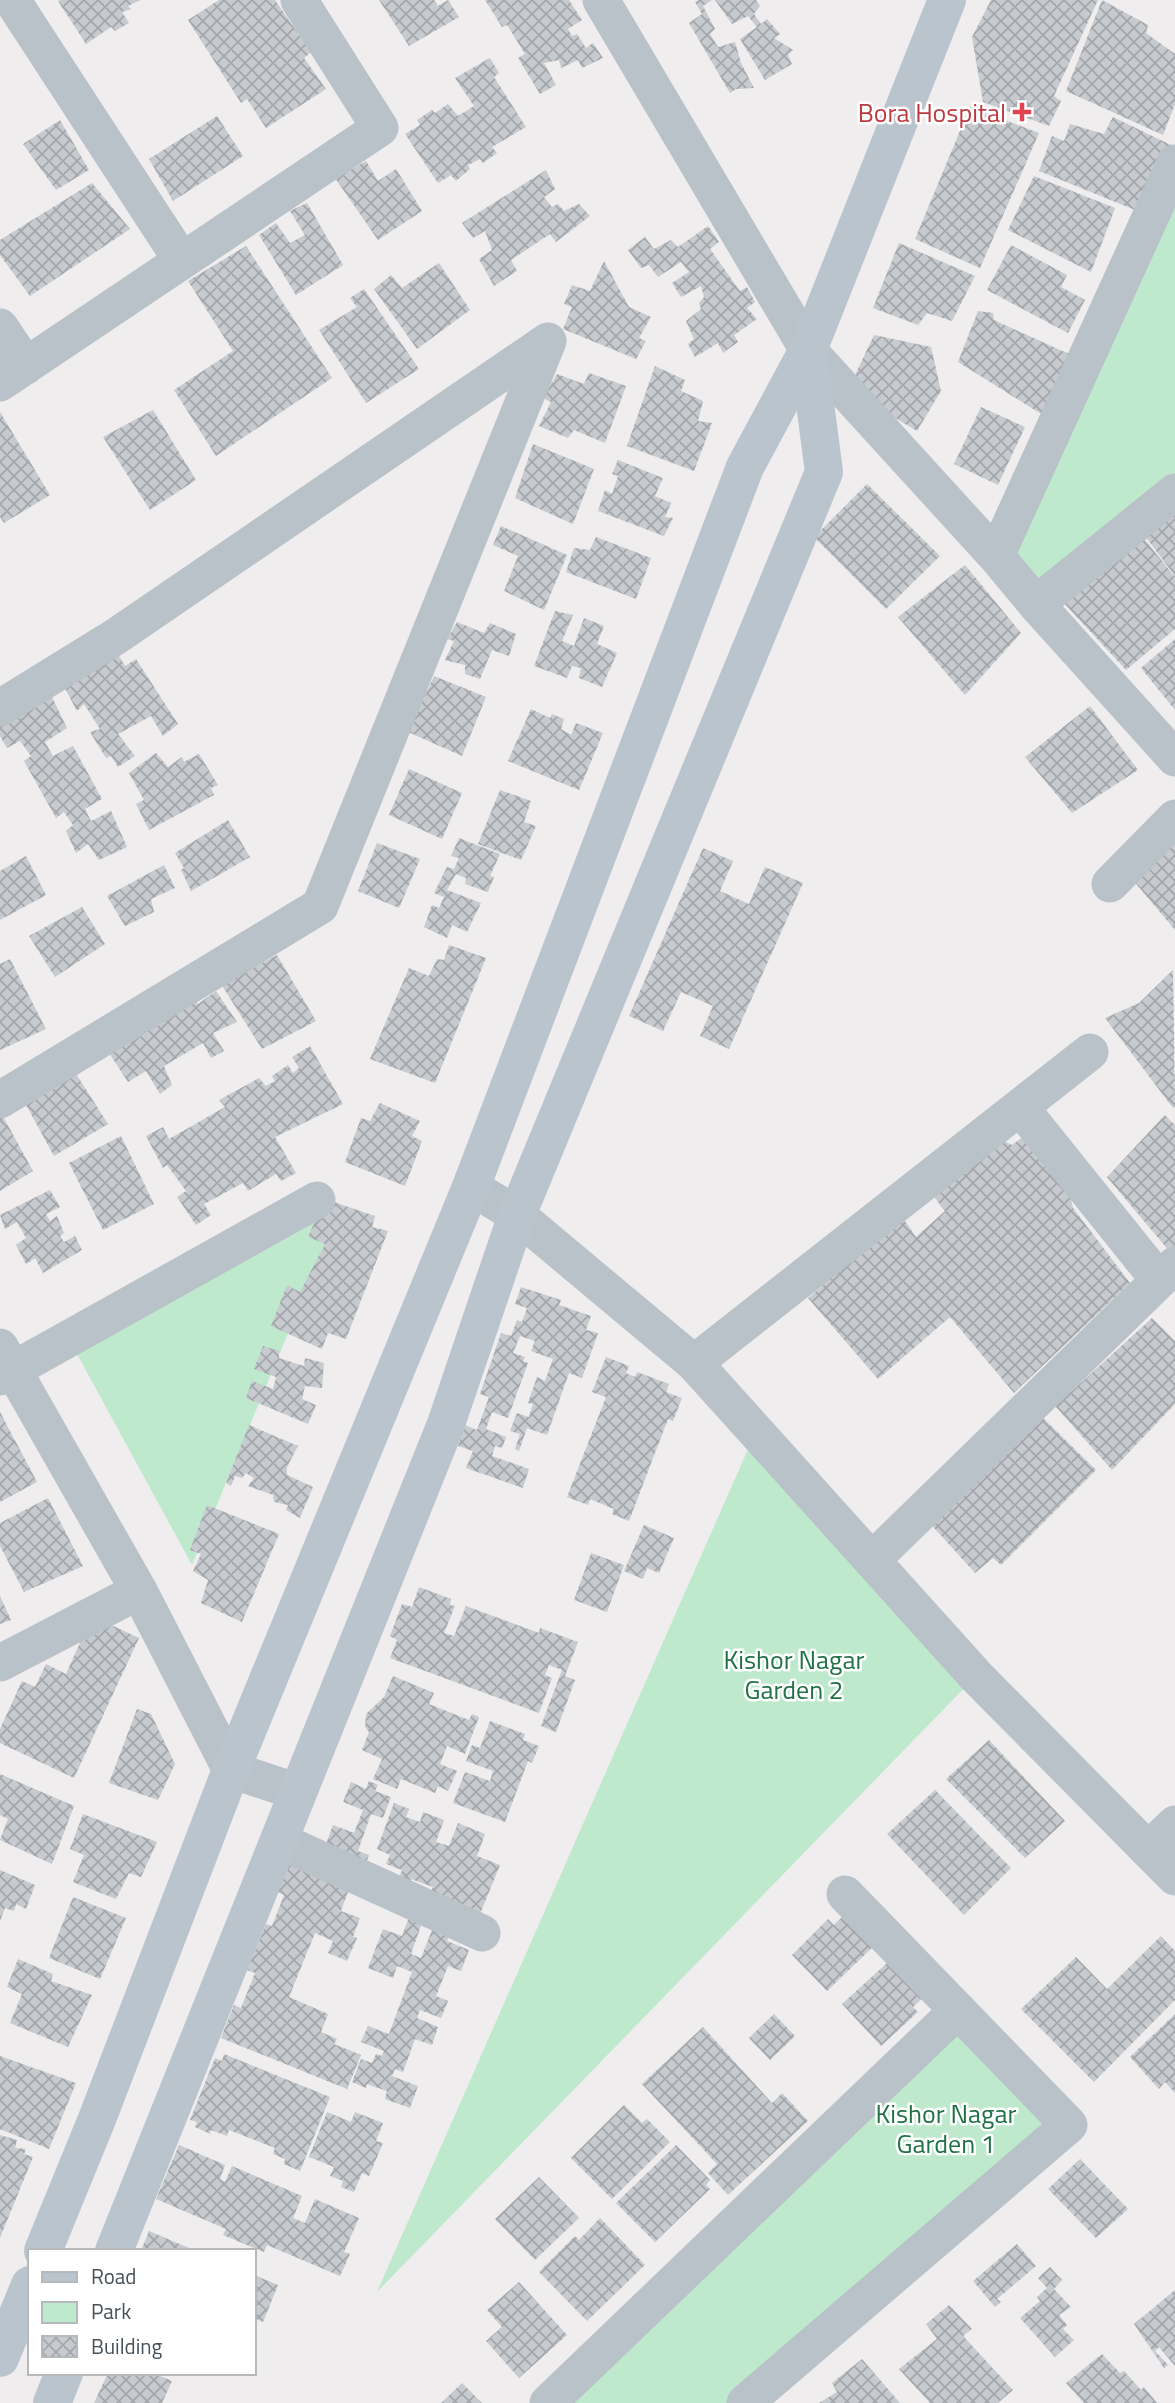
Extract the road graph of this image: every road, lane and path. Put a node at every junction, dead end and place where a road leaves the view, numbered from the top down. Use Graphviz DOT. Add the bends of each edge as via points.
graph roads {
  1 [pos="12,0"];
  2 [pos="299,0"];
  3 [pos="601,0"];
  4 [pos="936,8"];
  5 [pos="1175,163"];
  6 [pos="182,261"];
  7 [pos="0,327"];
  8 [pos="808,350"];
  9 [pos="13,374"];
  10 [pos="1175,492"];
  11 [pos="996,556"];
  12 [pos="1036,604"];
  13 [pos="0,708"];
  14 [pos="1175,758"];
  15 [pos="1175,818"];
  16 [pos="1110,884"];
  17 [pos="1090,1052"];
  18 [pos="0,1100"];
  19 [pos="1020,1107"];
  20 [pos="471,1187"];
  21 [pos="317,1200"];
  22 [pos="516,1215"];
  23 [pos="1167,1272"];
  24 [pos="694,1363"];
  25 [pos="4,1364"];
  26 [pos="872,1560"];
  27 [pos="139,1591"];
  28 [pos="0,1662"];
  29 [pos="231,1770"];
  30 [pos="298,1791"];
  31 [pos="1175,1824"];
  32 [pos="280,1841"];
  33 [pos="1148,1850"];
  34 [pos="1175,1877"];
  35 [pos="845,1894"];
  36 [pos="482,1933"];
  37 [pos="958,2010"];
  38 [pos="44,2249"];
  39 [pos="115,2249"];
  40 [pos="28,2290"];
  41 [pos="0,2358"];
  42 [pos="63,2375"];
  43 [pos="52,2403"];
  44 [pos="548,2403"];
  45 [pos="745,2403"];
  1 -- 6 [label="street"];
  2 -- 6 [label="street" via="380,128"];
  3 -- 8 [label="street"];
  4 -- 8 [label="street"];
  5 -- 11 [label="street"];
  6 -- 9 [label="street"];
  7 -- 9 [label="street"];
  8 -- 11 [label="street"];
  8 -- 20 [label="street" via="745,467"];
  8 -- 22 [label="street" via="824,472"];
  10 -- 12 [label="street"];
  11 -- 12 [label="street"];
  12 -- 14 [label="street"];
  13 -- 18 [label="street" via="115,637 548,341 320,906"];
  15 -- 16 [label="street"];
  17 -- 19 [label="street"];
  19 -- 23 [label="street"];
  19 -- 24 [label="street"];
  20 -- 22 [label="street"];
  20 -- 29 [label="street"];
  21 -- 25 [label="street"];
  22 -- 24 [label="street"];
  22 -- 30 [label="street" via="446,1424"];
  23 -- 26 [label="street"];
  24 -- 26 [label="street"];
  25 -- 27 [label="street"];
  26 -- 33 [label="street" via="976,1676"];
  27 -- 28 [label="street"];
  27 -- 29 [label="street"];
  29 -- 30 [label="street"];
  29 -- 38 [label="street"];
  30 -- 32 [label="street"];
  31 -- 33 [label="street"];
  32 -- 36 [label="street"];
  32 -- 39 [label="street"];
  33 -- 34 [label="street"];
  35 -- 37 [label="street"];
  37 -- 44 [label="street"];
  37 -- 45 [label="street" via="1069,2125"];
  40 -- 41 [label="street"];
  42 -- 43 [label="street"];
}
